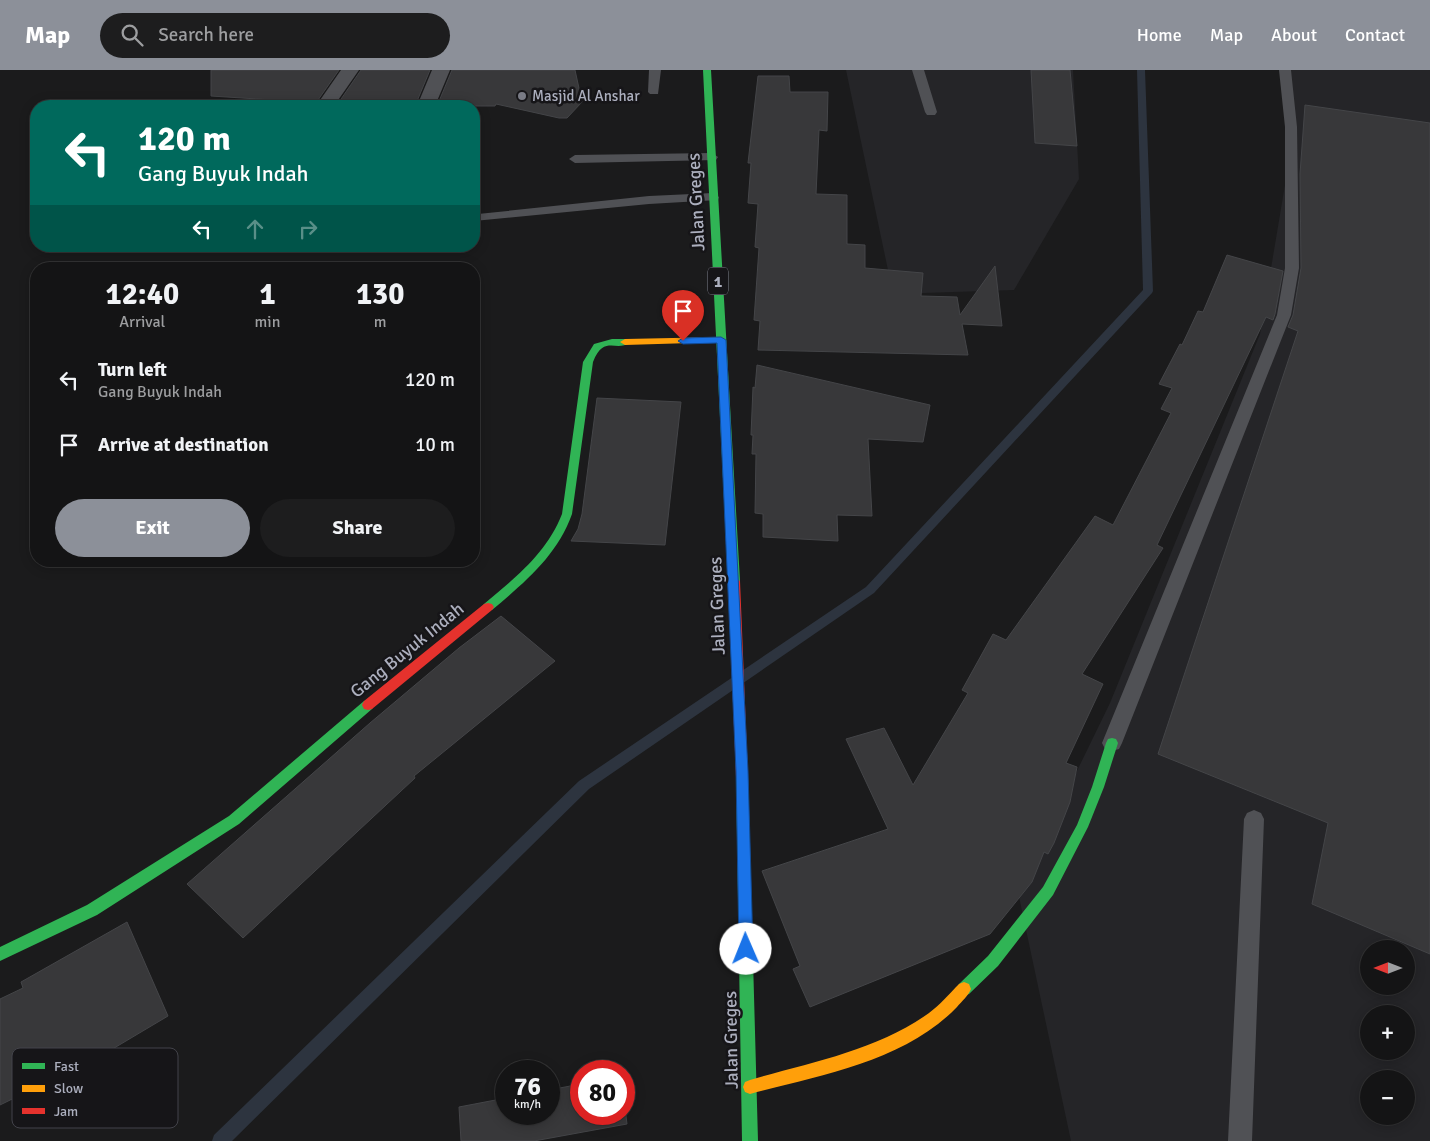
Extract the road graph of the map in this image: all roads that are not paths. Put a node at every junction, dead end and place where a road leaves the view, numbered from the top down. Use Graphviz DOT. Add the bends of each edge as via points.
graph roads {
  1 [pos="350,70"];
  2 [pos="442,70"];
  3 [pos="655,70"];
  4 [pos="707,70"];
  5 [pos="918,70"];
  6 [pos="1284,70"];
  7 [pos="654,92"];
  8 [pos="329,100"];
  9 [pos="429,100"];
  10 [pos="932,112"];
  11 [pos="712,157"];
  12 [pos="575,159"];
  13 [pos="713,197"];
  14 [pos="480,218"];
  15 [pos="721,340"];
  16 [pos="1112,743"];
  17 [pos="1254,819"];
  18 [pos="0,954"];
  19 [pos="750,1087"];
  20 [pos="750,1141"];
  21 [pos="1240,1141"];
  1 -- 8 [label="street"];
  2 -- 9 [label="street"];
  3 -- 7 [label="lane"];
  4 -- 11 [label="main road, Jalan Greges / 1"];
  5 -- 10 [label="lane"];
  6 -- 16 [label="lane" via="1291,127 1292,268 1284,315"];
  11 -- 12 [label="lane"];
  11 -- 13 [label="main road, Jalan Greges / 1"];
  13 -- 14 [label="lane" via="649,200"];
  13 -- 15 [label="main road, Jalan Greges / 1"];
  15 -- 18 [label="main road, Gang Buyuk Indah" via="606,342 596,345 588,362 563,528 555,542 514,585 356,714 234,820 92,910"];
  15 -- 19 [label="main road, Jalan Greges / 1" via="742,771"];
  16 -- 19 [label="main road" via="1082,827 1048,891 993,960 934,1018 890,1043 852,1058"];
  17 -- 21 [label="lane"];
  19 -- 20 [label="main road, Jalan Greges / 1"];
}
